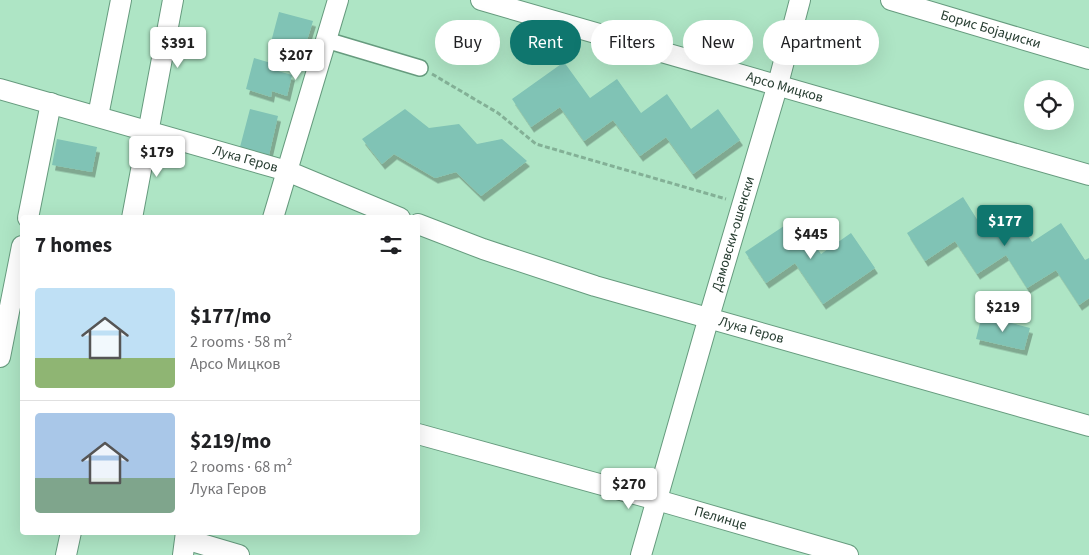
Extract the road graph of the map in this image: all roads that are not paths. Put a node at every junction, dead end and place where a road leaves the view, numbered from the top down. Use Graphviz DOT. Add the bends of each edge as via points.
graph roads {
  1 [pos="120,0"];
  2 [pos="173,0"];
  3 [pos="338,0"];
  4 [pos="481,0"];
  5 [pos="800,0"];
  6 [pos="891,0"];
  7 [pos="326,40"];
  8 [pos="1089,59"];
  9 [pos="420,68"];
  10 [pos="778,84"];
  11 [pos="0,89"];
  12 [pos="51,103"];
  13 [pos="98,116"];
  14 [pos="148,131"];
  15 [pos="287,171"];
  16 [pos="1089,175"];
  17 [pos="29,215"];
  18 [pos="133,215"];
  19 [pos="274,215"];
  20 [pos="393,215"];
  21 [pos="420,225"];
  22 [pos="20,256"];
  23 [pos="709,317"];
  24 [pos="0,357"];
  25 [pos="1089,426"];
  26 [pos="420,435"];
  27 [pos="657,500"];
  28 [pos="70,535"];
  29 [pos="186,535"];
  30 [pos="187,535"];
  31 [pos="66,555"];
  32 [pos="183,555"];
  33 [pos="239,555"];
  34 [pos="641,555"];
  35 [pos="848,555"];
  1 -- 13 [label="street"];
  2 -- 14 [label="street"];
  3 -- 7 [label="street"];
  4 -- 10 [label="street, Арсо Мицков"];
  5 -- 10 [label="street, Дамовски-ошенски"];
  6 -- 8 [label="street, Борис Бојаџиски"];
  7 -- 9 [label="street"];
  7 -- 15 [label="street"];
  10 -- 16 [label="street, Арсо Мицков"];
  10 -- 23 [label="street, Дамовски-ошенски"];
  11 -- 12 [label="street, Лука Геров"];
  12 -- 13 [label="street, Лука Геров"];
  12 -- 17 [label="street"];
  13 -- 14 [label="street, Лука Геров"];
  14 -- 15 [label="street, Лука Геров"];
  14 -- 18 [label="street"];
  15 -- 19 [label="street"];
  15 -- 20 [label="street, Лука Геров"];
  21 -- 23 [label="street, Лука Геров" via="595,286"];
  22 -- 24 [label="street"];
  23 -- 25 [label="street, Лука Геров"];
  23 -- 27 [label="street, Дамовски-ошенски"];
  26 -- 27 [label="street, Пелинце"];
  27 -- 34 [label="street, Дамовски-ошенски"];
  27 -- 35 [label="street, Пелинце"];
  28 -- 31 [label="street"];
  29 -- 32 [label="street"];
  30 -- 33 [label="street" via="195,542"];
}
